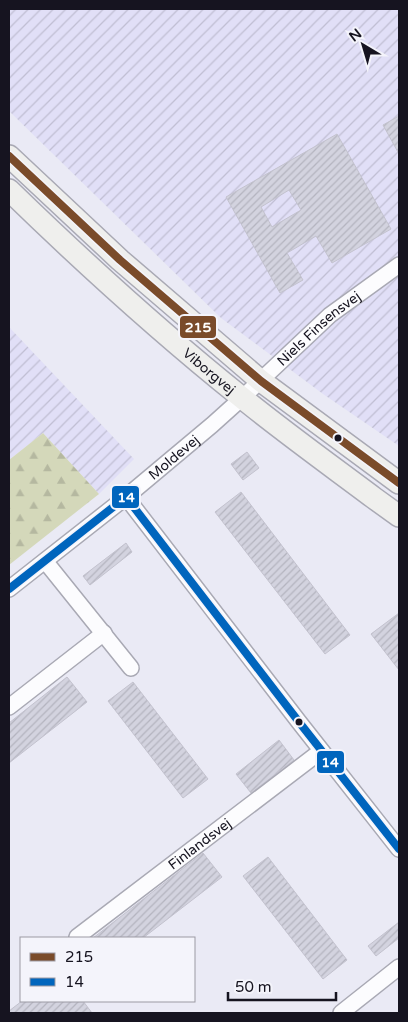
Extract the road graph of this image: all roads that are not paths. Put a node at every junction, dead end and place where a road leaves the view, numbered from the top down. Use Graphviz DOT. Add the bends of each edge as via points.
graph roads {
  1 [pos="9,156"];
  2 [pos="9,190"];
  3 [pos="399,265"];
  4 [pos="261,381"];
  5 [pos="242,398"];
  6 [pos="399,483"];
  7 [pos="126,497"];
  8 [pos="399,516"];
  9 [pos="45,561"];
  10 [pos="9,589"];
  11 [pos="104,633"];
  12 [pos="131,668"];
  13 [pos="9,708"];
  14 [pos="321,751"];
  15 [pos="399,850"];
  16 [pos="77,937"];
  17 [pos="399,967"];
  18 [pos="341,1013"];
  1 -- 4 [label="street, Viborgvej" via="120,260"];
  2 -- 5 [label="street, Viborgvej" via="67,247"];
  3 -- 4 [label="street, Niels Finsensvej" via="330,315"];
  4 -- 5 [label="street, Niels Finsensvej"];
  4 -- 6 [label="street, Viborgvej"];
  5 -- 7 [label="street, Moldevej"];
  5 -- 8 [label="street, Viborgvej"];
  7 -- 9 [label="street, Moldevej"];
  7 -- 14 [label="street"];
  9 -- 10 [label="street, Moldevej"];
  9 -- 11 [label="street"];
  11 -- 12 [label="street"];
  11 -- 13 [label="street"];
  14 -- 15 [label="street"];
  14 -- 16 [label="street, Finlandsvej"];
  17 -- 18 [label="street"];
}
